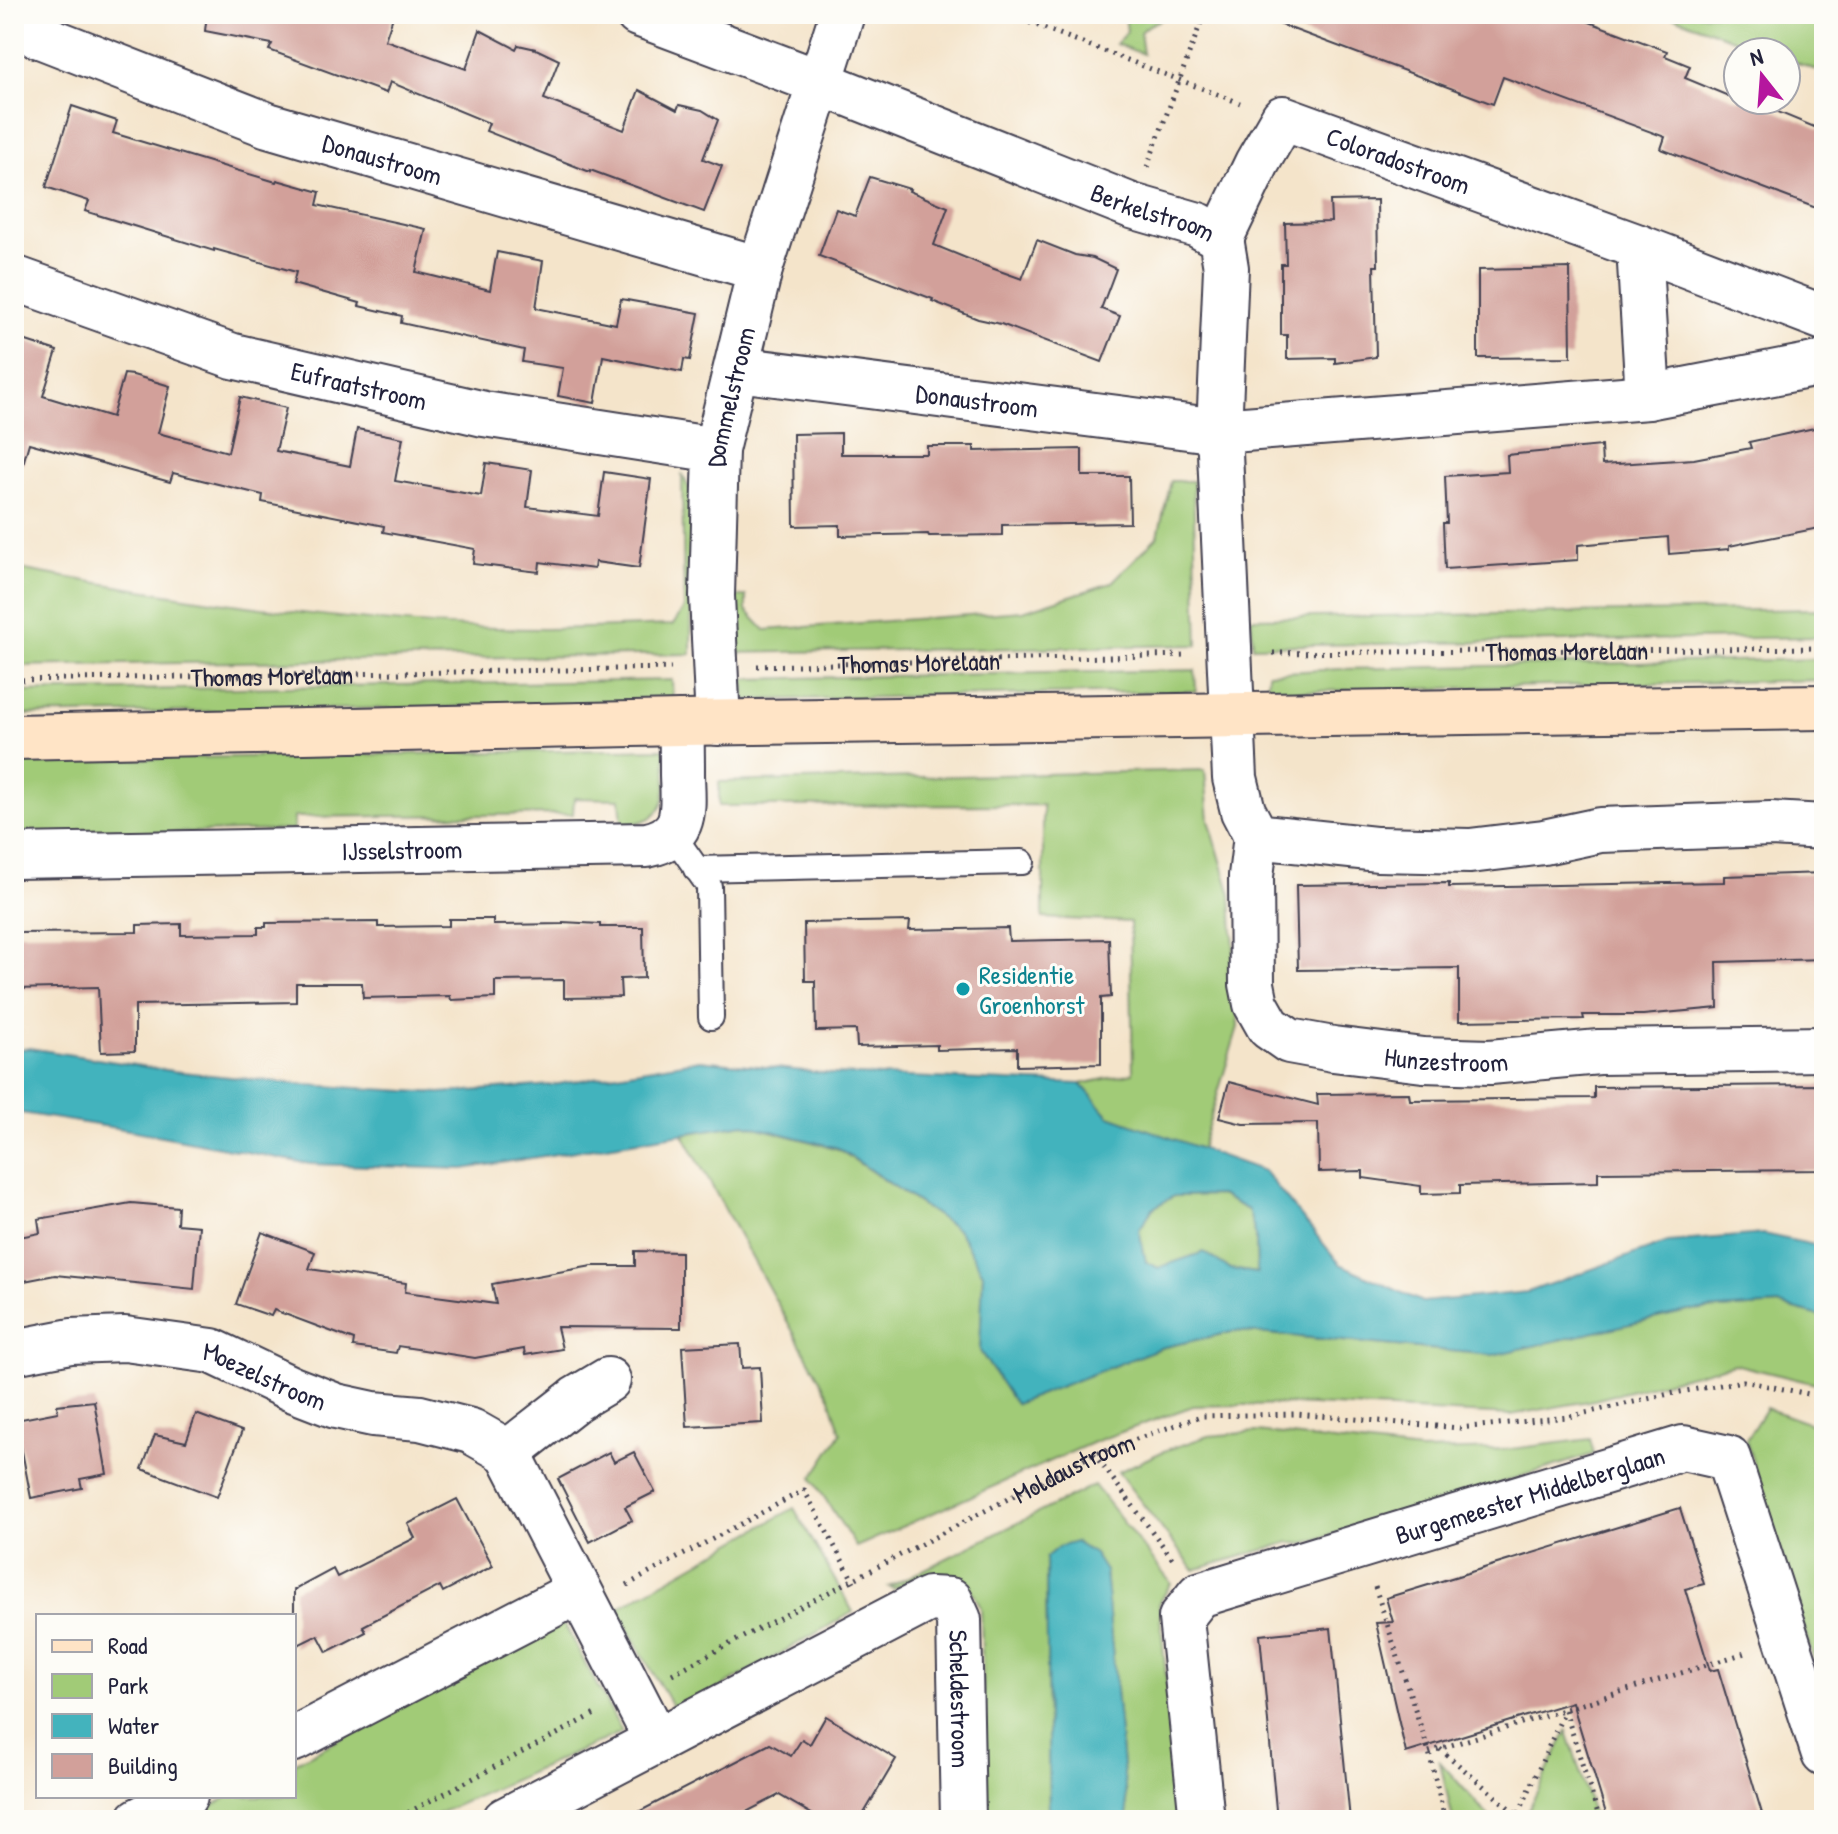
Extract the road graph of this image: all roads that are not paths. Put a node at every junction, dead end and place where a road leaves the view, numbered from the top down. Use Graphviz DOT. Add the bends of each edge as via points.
graph roads {
  1 [pos="638,14"];
  2 [pos="842,14"];
  3 [pos="14,26"];
  4 [pos="819,82"];
  5 [pos="1221,238"];
  6 [pos="1639,247"];
  7 [pos="760,269"];
  8 [pos="14,278"];
  9 [pos="1824,318"];
  10 [pos="1824,363"];
  11 [pos="737,369"];
  12 [pos="1648,397"];
  13 [pos="1219,431"];
  14 [pos="716,450"];
  15 [pos="1824,707"];
  16 [pos="1232,715"];
  17 [pos="700,723"];
  18 [pos="14,737"];
  19 [pos="1824,827"];
  20 [pos="1256,836"];
  21 [pos="684,852"];
  22 [pos="14,856"];
  23 [pos="1022,862"];
  24 [pos="711,1017"];
  25 [pos="1824,1049"];
  26 [pos="14,1352"];
  27 [pos="608,1380"];
  28 [pos="508,1452"];
  29 [pos="583,1599"];
  30 [pos="296,1738"];
  31 [pos="657,1741"];
  32 [pos="1824,1754"];
  33 [pos="181,1798"];
  34 [pos="139,1820"];
  35 [pos="505,1820"];
  36 [pos="963,1820"];
  37 [pos="1202,1820"];
  1 -- 4 [label="street, Berkelstroom"];
  2 -- 4 [label="street, Dommelstroom"];
  3 -- 7 [label="street, Donaustroom" via="268,125"];
  4 -- 5 [label="street, Berkelstroom"];
  4 -- 7 [label="street, Dommelstroom"];
  5 -- 6 [label="street, Coloradostroom" via="1283,118"];
  5 -- 13 [label="street, Berkelstroom" via="1226,268"];
  6 -- 9 [label="street, Coloradostroom"];
  6 -- 12 [label="street"];
  7 -- 11 [label="street, Dommelstroom"];
  8 -- 14 [label="street, Eufraatstroom" via="233,356 484,414"];
  10 -- 12 [label="street"];
  11 -- 13 [label="street, Donaustroom"];
  11 -- 14 [label="street, Dommelstroom"];
  12 -- 13 [label="street"];
  13 -- 16 [label="street, Berkelstroom"];
  14 -- 17 [label="street, Dommelstroom" via="712,596 717,667"];
  15 -- 16 [label="street"];
  16 -- 17 [label="street"];
  16 -- 20 [label="street" via="1235,778"];
  17 -- 18 [label="street"];
  17 -- 21 [label="street" via="683,817"];
  19 -- 20 [label="street" via="1600,830 1470,851 1377,849"];
  20 -- 25 [label="street, Hunzestroom" via="1252,984 1269,1027 1289,1041 1423,1060 1490,1062 1599,1052"];
  21 -- 22 [label="street, IJsselstroom" via="662,843"];
  21 -- 23 [label="lane"];
  21 -- 24 [label="lane" via="709,886"];
  26 -- 28 [label="street, Moezelstroom" via="71,1341 125,1339 212,1351 336,1406 471,1431"];
  27 -- 28 [label="street"];
  28 -- 29 [label="street"];
  29 -- 30 [label="street"];
  29 -- 31 [label="street"];
  31 -- 35 [label="street"];
  31 -- 36 [label="street, Scheldestroom" via="929,1599 950,1600 959,1620"];
  32 -- 37 [label="street, Burgemeester Middelberglaan" via="1728,1458 1683,1448 1362,1545 1190,1606"];
  33 -- 34 [label="street"];
}
